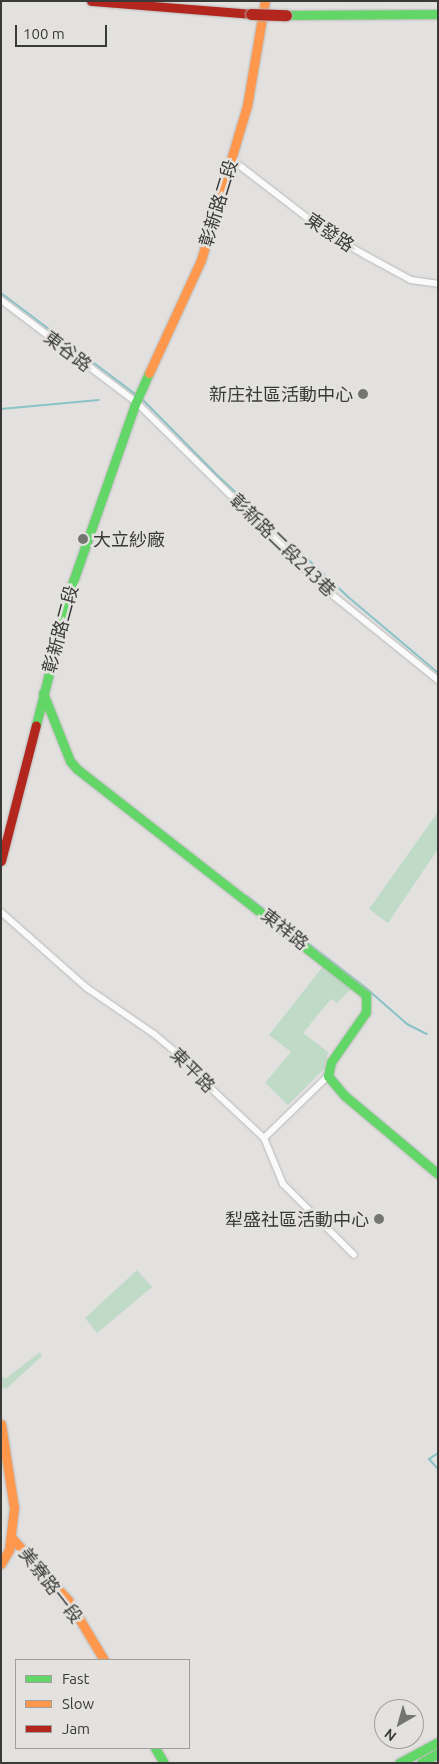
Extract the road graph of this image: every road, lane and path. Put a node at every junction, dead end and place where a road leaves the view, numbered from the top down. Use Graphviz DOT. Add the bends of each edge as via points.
graph roads {
  1 [pos="91,1"];
  2 [pos="265,1"];
  3 [pos="438,14"];
  4 [pos="231,160"];
  5 [pos="438,284"];
  6 [pos="1,300"];
  7 [pos="137,398"];
  8 [pos="438,680"];
  9 [pos="42,694"];
  10 [pos="1,861"];
  11 [pos="1,912"];
  12 [pos="328,1076"];
  13 [pos="264,1138"];
  14 [pos="438,1174"];
  15 [pos="354,1255"];
  16 [pos="1,1424"];
  17 [pos="12,1537"];
  18 [pos="1,1564"];
  19 [pos="103,1659"];
  20 [pos="438,1742"];
  21 [pos="156,1749"];
  22 [pos="438,1754"];
  23 [pos="164,1763"];
  24 [pos="399,1763"];
  25 [pos="421,1763"];
  1 -- 3 [label="main road, bridge" via="251,14"];
  2 -- 4 [label="main road, 彰新路二段" via="247,106"];
  4 -- 5 [label="street, 東發路" via="328,233 412,280"];
  4 -- 7 [label="main road, 彰新路二段" via="201,260"];
  6 -- 7 [label="street, 東谷路"];
  7 -- 8 [label="street, 彰新路二段243巷" via="330,593"];
  7 -- 9 [label="main road, 彰新路二段" via="70,590"];
  9 -- 10 [label="main road, 彰新路二段"];
  9 -- 12 [label="main road, 東祥路" via="70,761 77,769 366,995 366,1012 331,1062"];
  11 -- 13 [label="street, 東平路" via="88,988 154,1034 190,1064 202,1080"];
  12 -- 13 [label="street"];
  12 -- 14 [label="main road" via="344,1096"];
  13 -- 15 [label="street, 東平路" via="283,1184"];
  16 -- 17 [label="main road" via="14,1508"];
  17 -- 18 [label="main road"];
  17 -- 19 [label="main road, 美寮路一段" via="68,1600"];
  20 -- 24 [label="main road"];
  21 -- 23 [label="main road"];
  22 -- 25 [label="main road"];
}
